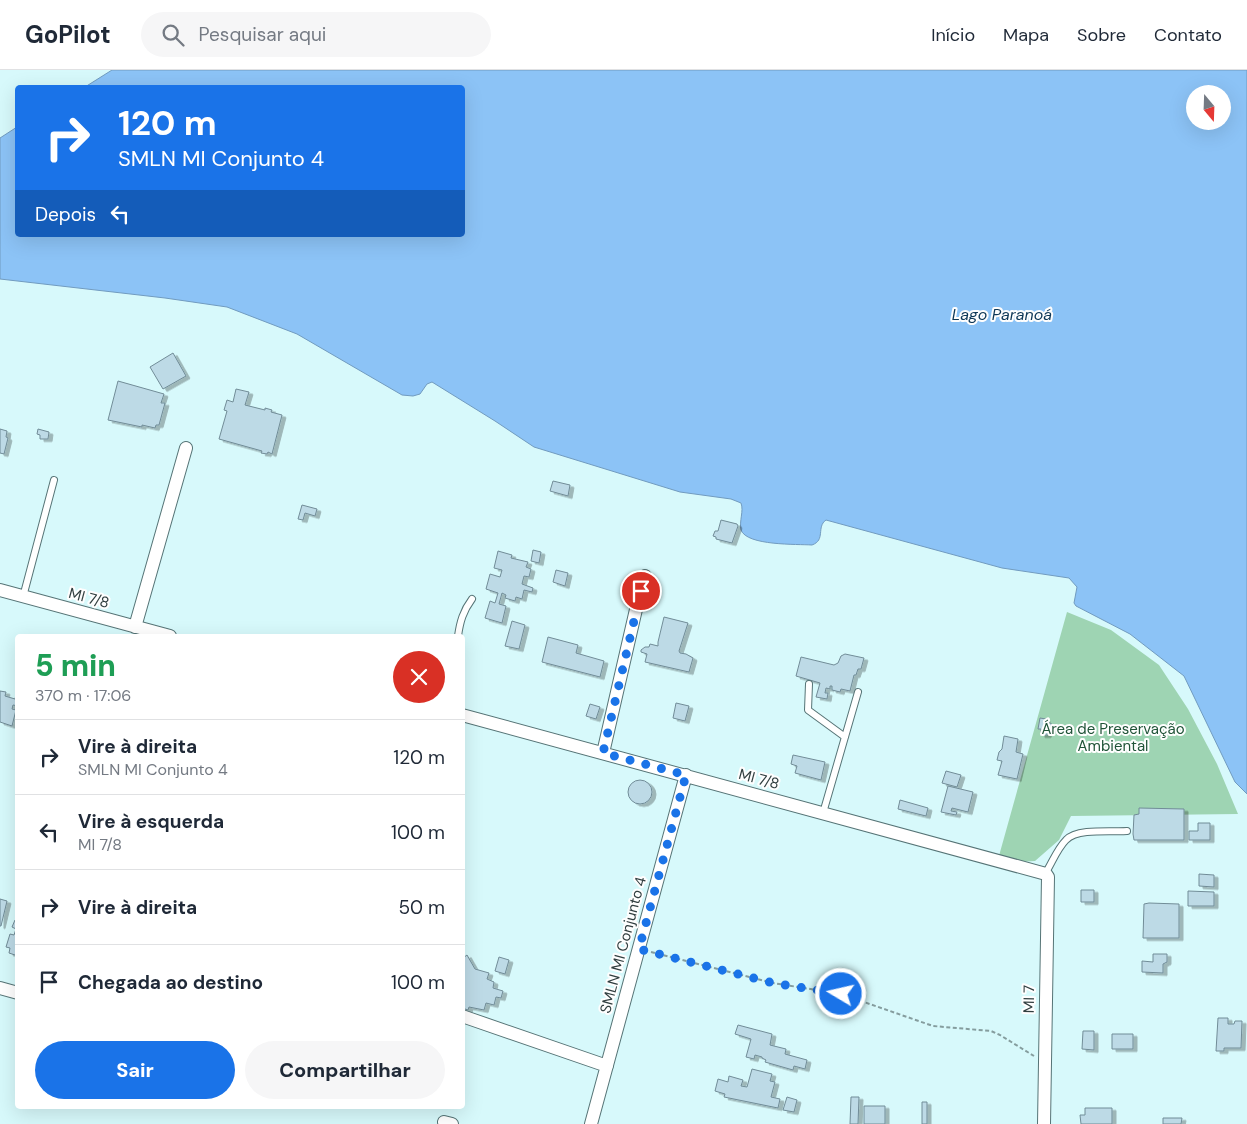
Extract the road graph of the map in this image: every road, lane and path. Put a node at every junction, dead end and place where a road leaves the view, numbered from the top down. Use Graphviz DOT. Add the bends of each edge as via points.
graph roads {
  1 [pos="186,448"];
  2 [pos="54,480"];
  3 [pos="645,576"];
  4 [pos="0,590"];
  5 [pos="23,596"];
  6 [pos="472,599"];
  7 [pos="135,627"];
  8 [pos="158,634"];
  9 [pos="458,634"];
  10 [pos="809,684"];
  11 [pos="858,692"];
  12 [pos="465,716"];
  13 [pos="845,737"];
  14 [pos="603,753"];
  15 [pos="686,775"];
  16 [pos="823,813"];
  17 [pos="1127,831"];
  18 [pos="1046,874"];
  19 [pos="639,949"];
  20 [pos="0,988"];
  21 [pos="15,992"];
  22 [pos="465,1017"];
  23 [pos="1044,1062"];
  24 [pos="607,1066"];
  25 [pos="591,1124"];
  26 [pos="1044,1124"];
  1 -- 7 [label="street"];
  2 -- 5 [label="lane"];
  3 -- 14 [label="street"];
  4 -- 5 [label="street, MI 7/8"];
  5 -- 7 [label="street, MI 7/8"];
  6 -- 9 [label="lane" via="460,620"];
  7 -- 8 [label="street, MI 7/8"];
  10 -- 13 [label="lane" via="808,710"];
  11 -- 13 [label="lane"];
  12 -- 14 [label="street, MI 7/8"];
  13 -- 16 [label="lane"];
  14 -- 15 [label="street, MI 7/8"];
  15 -- 16 [label="street, MI 7/8"];
  15 -- 19 [label="street, SMLN MI Conjunto 4"];
  16 -- 18 [label="street, MI 7/8"];
  17 -- 18 [label="lane" via="1070,836"];
  18 -- 23 [label="street, MI 7"];
  19 -- 23 [label="path" via="773,983 841,994 933,1026 991,1032"];
  19 -- 24 [label="street, SMLN MI Conjunto 4"];
  20 -- 21 [label="street"];
  22 -- 24 [label="street"];
  23 -- 26 [label="street, MI 7"];
  24 -- 25 [label="street, SMLN MI Conjunto 4"];
}
